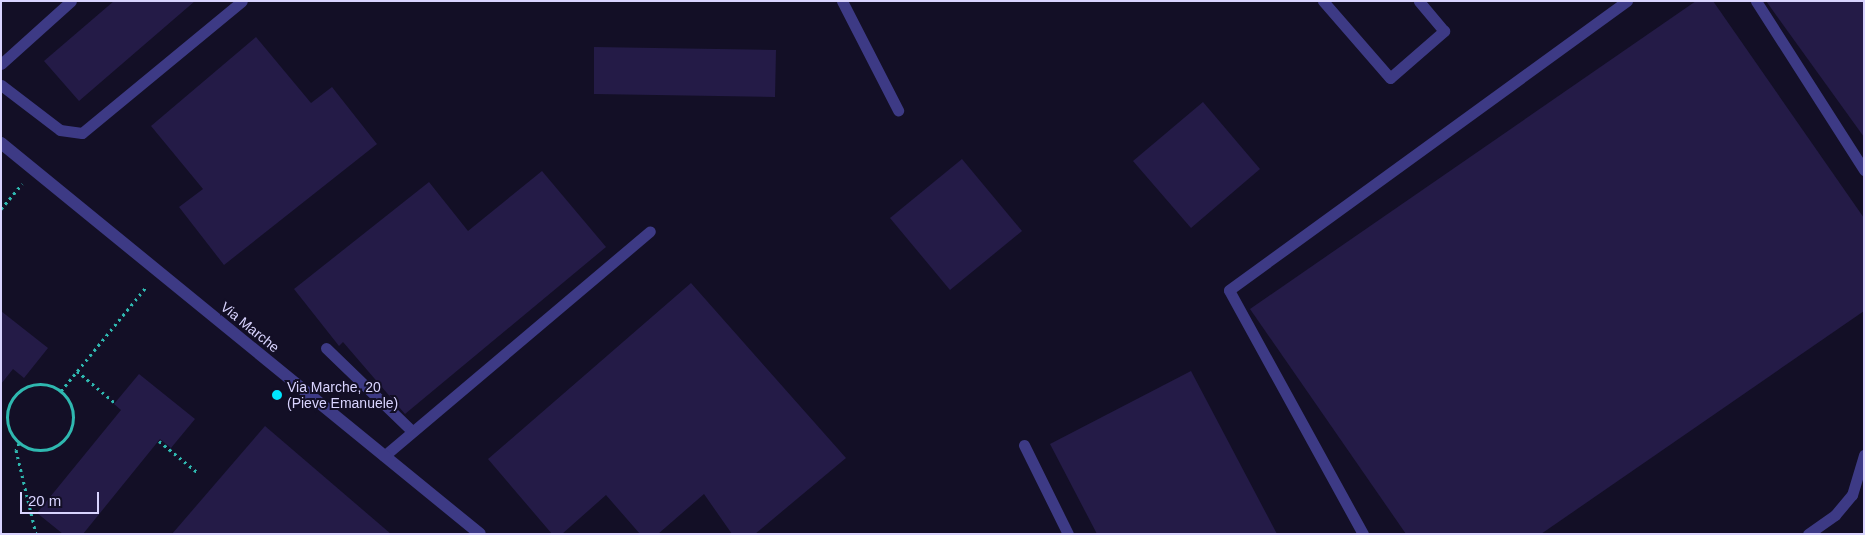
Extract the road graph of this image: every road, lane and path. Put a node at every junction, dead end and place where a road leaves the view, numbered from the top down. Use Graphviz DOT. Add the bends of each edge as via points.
graph roads {
  1 [pos="71,1"];
  2 [pos="242,1"];
  3 [pos="842,1"];
  4 [pos="1323,1"];
  5 [pos="1419,1"];
  6 [pos="1627,1"];
  7 [pos="1756,1"];
  8 [pos="1,64"];
  9 [pos="1,85"];
  10 [pos="898,110"];
  11 [pos="1,143"];
  12 [pos="34,170"];
  13 [pos="1864,170"];
  14 [pos="1,208"];
  15 [pos="650,231"];
  16 [pos="158,272"];
  17 [pos="326,348"];
  18 [pos="76,371"];
  19 [pos="61,391"];
  20 [pos="115,403"];
  21 [pos="412,431"];
  22 [pos="159,440"];
  23 [pos="19,443"];
  24 [pos="1024,445"];
  25 [pos="1864,455"];
  26 [pos="384,456"];
  27 [pos="198,472"];
  28 [pos="36,534"];
  29 [pos="480,534"];
  30 [pos="1068,534"];
  31 [pos="1363,534"];
  32 [pos="1808,534"];
  1 -- 8 [label="lane" via="65,10"];
  2 -- 9 [label="lane" via="82,133 60,130"];
  3 -- 10 [label="lane"];
  4 -- 5 [label="lane" via="1390,78 1444,30"];
  6 -- 31 [label="lane" via="1229,290"];
  7 -- 13 [label="lane"];
  11 -- 12 [label="street, Via Marche"];
  12 -- 14 [label="path"];
  12 -- 16 [label="street, Via Marche"];
  15 -- 21 [label="lane"];
  16 -- 18 [label="path"];
  16 -- 26 [label="street, Via Marche"];
  17 -- 21 [label="lane"];
  18 -- 19 [label="path"];
  18 -- 20 [label="path"];
  19 -- 23 [label="path" via="73,413 66,437 43,450"];
  19 -- 23 [label="path" via="36,383 13,396 6,420"];
  21 -- 26 [label="lane"];
  22 -- 27 [label="path"];
  23 -- 28 [label="path" via="16,450"];
  24 -- 30 [label="lane"];
  25 -- 32 [label="lane" via="1852,495 1835,515"];
  26 -- 29 [label="street, Via Marche"];
}
